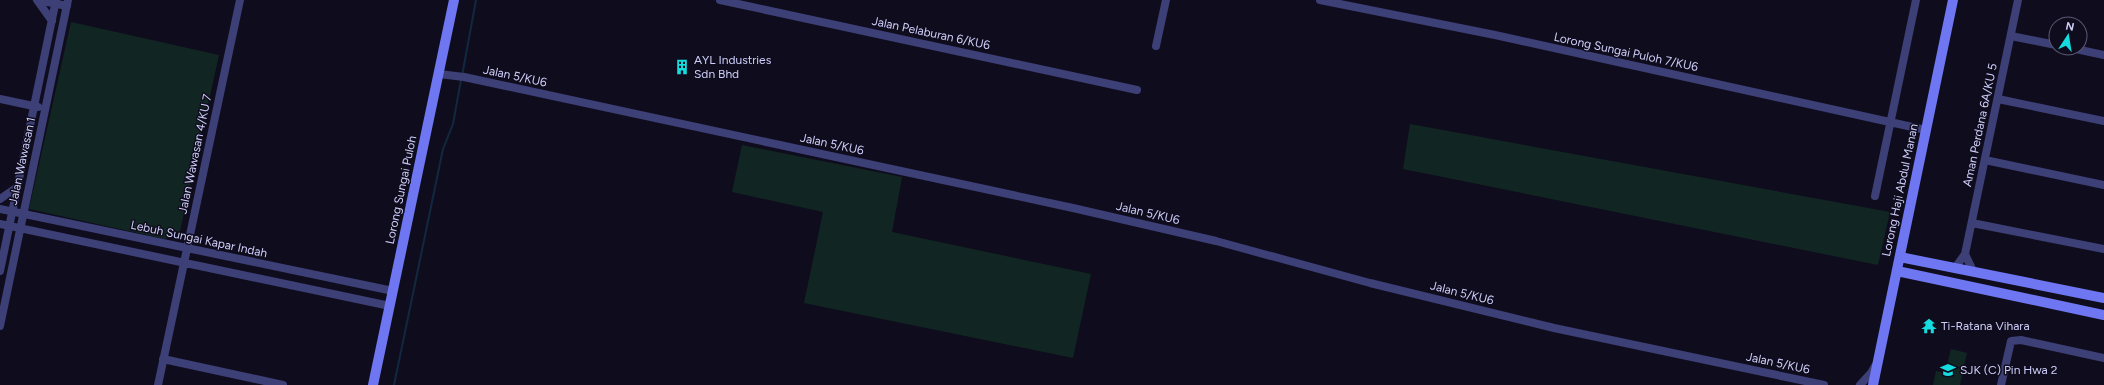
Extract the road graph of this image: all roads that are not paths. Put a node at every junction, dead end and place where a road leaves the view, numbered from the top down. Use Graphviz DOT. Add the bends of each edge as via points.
graph roads {
  1 [pos="37,0"];
  2 [pos="240,0"];
  3 [pos="454,0"];
  4 [pos="720,0"];
  5 [pos="1166,0"];
  6 [pos="1320,0"];
  7 [pos="1916,0"];
  8 [pos="1953,0"];
  9 [pos="2018,0"];
  10 [pos="56,2"];
  11 [pos="67,3"];
  12 [pos="52,21"];
  13 [pos="2011,36"];
  14 [pos="2048,43"];
  15 [pos="1156,46"];
  16 [pos="2088,52"];
  17 [pos="2104,55"];
  18 [pos="441,74"];
  19 [pos="1137,90"];
  20 [pos="1998,98"];
  21 [pos="0,99"];
  22 [pos="34,106"];
  23 [pos="45,108"];
  24 [pos="2104,120"];
  25 [pos="1891,122"];
  26 [pos="1926,130"];
  27 [pos="1985,160"];
  28 [pos="2104,185"];
  29 [pos="16,188"];
  30 [pos="1875,196"];
  31 [pos="0,198"];
  32 [pos="0,209"];
  33 [pos="12,212"];
  34 [pos="22,214"];
  35 [pos="1972,223"];
  36 [pos="0,224"];
  37 [pos="9,226"];
  38 [pos="21,228"];
  39 [pos="0,234"];
  40 [pos="6,244"];
  41 [pos="186,248"];
  42 [pos="2104,249"];
  43 [pos="1966,254"];
  44 [pos="1900,257"];
  45 [pos="184,263"];
  46 [pos="1955,268"];
  47 [pos="0,271"];
  48 [pos="1897,271"];
  49 [pos="1973,271"];
  50 [pos="393,291"];
  51 [pos="2104,298"];
  52 [pos="390,306"];
  53 [pos="2104,316"];
  54 [pos="0,326"];
  55 [pos="2104,358"];
  56 [pos="163,359"];
  57 [pos="1878,360"];
  58 [pos="158,385"];
  59 [pos="283,385"];
  60 [pos="373,385"];
  61 [pos="1824,385"];
  62 [pos="1860,385"];
  63 [pos="1873,385"];
  64 [pos="2001,385"];
  1 -- 10 [label="street"];
  1 -- 12 [label="street"];
  2 -- 41 [label="street, Jalan Wawasan 4/KU 7" via="212,138"];
  3 -- 18 [label="street, Lorong Sungai Puloh"];
  4 -- 19 [label="street, Jalan Pelaburan 6/KU6"];
  5 -- 15 [label="street"];
  6 -- 25 [label="street, Lorong Sungai Puloh 7/KU6" via="1495,35"];
  7 -- 25 [label="street"];
  8 -- 26 [label="street, Lorong Haji Abdul Manan"];
  9 -- 13 [label="street, Aman Perdana 6A/KU 5"];
  10 -- 11 [label="street"];
  10 -- 12 [label="street, Jalan Wawasan 1"];
  11 -- 23 [label="street, Jalan Wawasan 1"];
  12 -- 22 [label="street, Jalan Wawasan 1"];
  13 -- 14 [label="street"];
  13 -- 20 [label="street, Aman Perdana 6A/KU 5"];
  16 -- 17 [label="street"];
  18 -- 50 [label="street, Lorong Sungai Puloh"];
  18 -- 61 [label="street, Jalan 5/KU6" via="1080,209 1216,241 1370,283 1554,328"];
  20 -- 24 [label="street"];
  20 -- 27 [label="street, Aman Perdana 6A/KU 5"];
  21 -- 22 [label="street"];
  22 -- 23 [label="street"];
  22 -- 29 [label="street, Jalan Wawasan 1"];
  23 -- 34 [label="street, Jalan Wawasan 1"];
  25 -- 26 [label="street, Lorong Sungai Puloh 7/KU6"];
  25 -- 30 [label="street"];
  26 -- 44 [label="street, Lorong Haji Abdul Manan"];
  27 -- 28 [label="street"];
  27 -- 35 [label="street, Aman Perdana 6A/KU 5"];
  29 -- 31 [label="street"];
  29 -- 33 [label="street, Jalan Wawasan 1"];
  32 -- 33 [label="street, Lebuh Sungai Kapar Indah"];
  33 -- 34 [label="street, Lebuh Sungai Kapar Indah"];
  33 -- 37 [label="street, Jalan Wawasan 1"];
  34 -- 38 [label="street, Jalan Wawasan 1"];
  34 -- 41 [label="street, Lebuh Sungai Kapar Indah"];
  35 -- 42 [label="street"];
  35 -- 43 [label="street, Aman Perdana 6A/KU 5"];
  36 -- 37 [label="street"];
  37 -- 38 [label="street"];
  37 -- 40 [label="street, Jalan Wawasan 1"];
  38 -- 45 [label="street"];
  38 -- 54 [label="street, Jalan Wawasan 1"];
  39 -- 40 [label="street"];
  40 -- 47 [label="street, Jalan Wawasan 1"];
  41 -- 45 [label="street, Jalan Wawasan 4/KU 7"];
  41 -- 50 [label="street, Lebuh Sungai Kapar Indah"];
  43 -- 46 [label="street, Aman Perdana 6A/KU 5"];
  43 -- 49 [label="street"];
  44 -- 46 [label="street"];
  44 -- 48 [label="street, Lorong Haji Abdul Manan"];
  45 -- 52 [label="street"];
  45 -- 56 [label="street, Jalan Wawasan 4/KU 7"];
  46 -- 49 [label="street"];
  48 -- 53 [label="street"];
  48 -- 57 [label="street, Lorong Haji Abdul Manan"];
  49 -- 51 [label="street"];
  50 -- 52 [label="street, Lorong Sungai Puloh"];
  52 -- 60 [label="street, Lorong Sungai Puloh"];
  55 -- 64 [label="street" via="2022,340 2011,341"];
  56 -- 58 [label="street, Jalan Wawasan 4/KU 7"];
  56 -- 59 [label="street"];
  57 -- 62 [label="street"];
  57 -- 63 [label="street, Lorong Haji Abdul Manan"];
}
